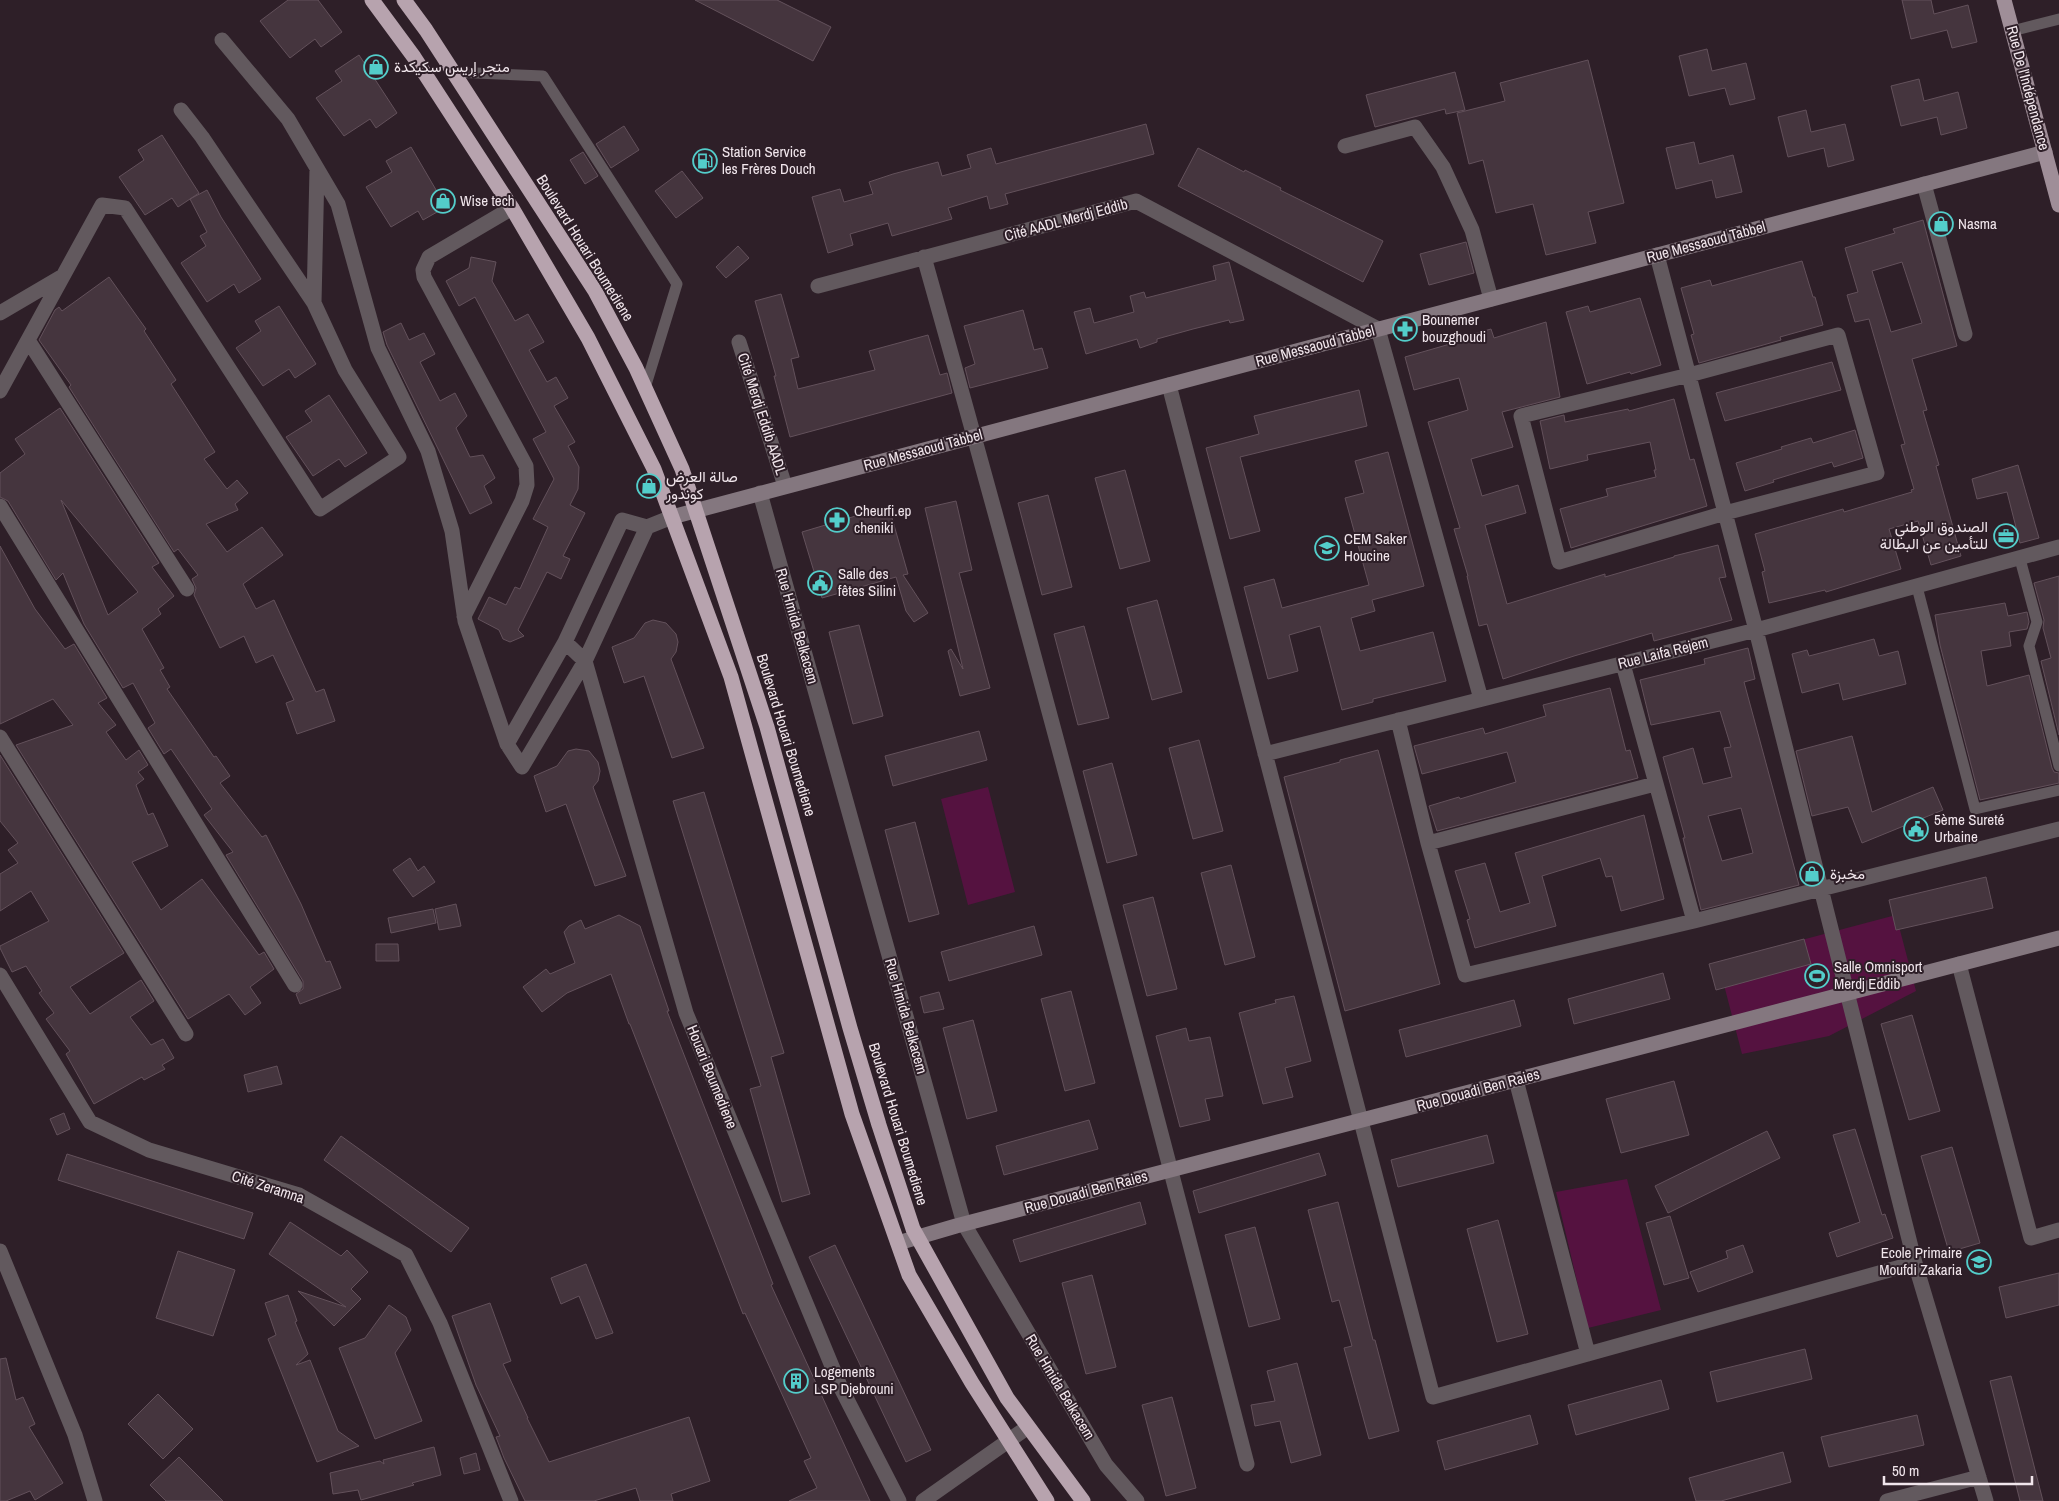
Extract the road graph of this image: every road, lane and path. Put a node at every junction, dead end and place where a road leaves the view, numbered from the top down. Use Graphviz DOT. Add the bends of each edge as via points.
graph roads {
  1 [pos="372,0"];
  2 [pos="404,0"];
  3 [pos="2004,0"];
  4 [pos="2059,19"];
  5 [pos="2012,31"];
  6 [pos="222,40"];
  7 [pos="453,72"];
  8 [pos="181,110"];
  9 [pos="1344,146"];
  10 [pos="2044,152"];
  11 [pos="317,168"];
  12 [pos="1924,184"];
  13 [pos="2059,205"];
  14 [pos="512,208"];
  15 [pos="1657,255"];
  16 [pos="924,257"];
  17 [pos="64,276"];
  18 [pos="818,286"];
  19 [pos="1491,299"];
  20 [pos="314,303"];
  21 [pos="0,313"];
  22 [pos="1378,329"];
  23 [pos="1965,334"];
  24 [pos="28,340"];
  25 [pos="739,342"];
  26 [pos="1689,375"];
  27 [pos="1169,385"];
  28 [pos="645,388"];
  29 [pos="0,391"];
  30 [pos="974,436"];
  31 [pos="785,486"];
  32 [pos="760,493"];
  33 [pos="0,506"];
  34 [pos="696,510"];
  35 [pos="1725,513"];
  36 [pos="672,517"];
  37 [pos="647,527"];
  38 [pos="2059,547"];
  39 [pos="2020,559"];
  40 [pos="1917,587"];
  41 [pos="188,589"];
  42 [pos="464,616"];
  43 [pos="1756,630"];
  44 [pos="565,642"];
  45 [pos="585,661"];
  46 [pos="1623,664"];
  47 [pos="1481,699"];
  48 [pos="1398,720"];
  49 [pos="0,736"];
  50 [pos="507,744"];
  51 [pos="1265,754"];
  52 [pos="2059,766"];
  53 [pos="1655,784"];
  54 [pos="2059,790"];
  55 [pos="2059,829"];
  56 [pos="1428,843"];
  57 [pos="1820,890"];
  58 [pos="1694,922"];
  59 [pos="2059,938"];
  60 [pos="1959,964"];
  61 [pos="0,975"];
  62 [pos="295,985"];
  63 [pos="1847,994"];
  64 [pos="186,1034"];
  65 [pos="1516,1080"];
  66 [pos="1361,1121"];
  67 [pos="1171,1170"];
  68 [pos="964,1224"];
  69 [pos="2059,1230"];
  70 [pos="918,1238"];
  71 [pos="898,1243"];
  72 [pos="0,1251"];
  73 [pos="1915,1263"];
  74 [pos="1588,1354"];
  75 [pos="1028,1427"];
  76 [pos="1008,1441"];
  77 [pos="1247,1464"];
  78 [pos="1979,1477"];
  79 [pos="95,1501"];
  80 [pos="511,1501"];
  81 [pos="899,1501"];
  82 [pos="923,1501"];
  83 [pos="1046,1501"];
  84 [pos="1083,1501"];
  85 [pos="1137,1501"];
  86 [pos="1887,1501"];
  87 [pos="1986,1501"];
  1 -- 14 [label="highway" via="414,57"];
  2 -- 7 [label="highway, Boulevard Houari Boumediene"];
  3 -- 5 [label="main road, Rue De l'Indépendance"];
  4 -- 5 [label="lane"];
  5 -- 10 [label="main road, Rue De l'Indépendance"];
  6 -- 11 [label="street" via="288,119"];
  7 -- 28 [label="highway, Boulevard Houari Boumediene" via="595,291"];
  7 -- 28 [label="lane" via="543,76 677,284"];
  8 -- 20 [label="street"];
  9 -- 19 [label="street" via="1415,127 1442,168 1472,230"];
  10 -- 12 [label="street, Rue Messaoud Tabbel"];
  10 -- 13 [label="main road, Rue De l'Indépendance"];
  11 -- 20 [label="street"];
  11 -- 42 [label="street" via="338,204 378,348 428,451 452,531"];
  12 -- 15 [label="street, Rue Messaoud Tabbel"];
  12 -- 23 [label="street"];
  14 -- 36 [label="highway" via="588,338 654,469"];
  14 -- 42 [label="street" via="428,257 423,270 526,466 522,501"];
  15 -- 19 [label="street, Rue Messaoud Tabbel"];
  15 -- 26 [label="street"];
  16 -- 18 [label="street, Cité AADL Merdj Eddib"];
  16 -- 22 [label="street, Cité AADL Merdj Eddib" via="1136,201"];
  16 -- 30 [label="street"];
  17 -- 20 [label="street" via="102,206 125,208 320,509 400,457 345,370"];
  17 -- 21 [label="street"];
  17 -- 24 [label="street"];
  19 -- 22 [label="street, Rue Messaoud Tabbel"];
  22 -- 27 [label="street, Rue Messaoud Tabbel"];
  22 -- 47 [label="street"];
  24 -- 29 [label="street"];
  24 -- 41 [label="street"];
  25 -- 31 [label="street, Cité Merdj Eddib AADL"];
  26 -- 35 [label="street"];
  26 -- 35 [label="street" via="1838,335 1877,473"];
  26 -- 35 [label="street" via="1521,416 1559,562"];
  27 -- 30 [label="street, Rue Messaoud Tabbel"];
  27 -- 51 [label="street"];
  28 -- 34 [label="highway, Boulevard Houari Boumediene" via="682,469"];
  30 -- 31 [label="street, Rue Messaoud Tabbel"];
  30 -- 67 [label="street"];
  31 -- 32 [label="street, Rue Messaoud Tabbel"];
  32 -- 34 [label="street, Rue Messaoud Tabbel"];
  32 -- 68 [label="street, Rue Hmida Belkacem"];
  33 -- 62 [label="street"];
  34 -- 36 [label="street, Rue Messaoud Tabbel"];
  34 -- 70 [label="highway, Boulevard Houari Boumediene" via="767,727 879,1125"];
  35 -- 43 [label="street"];
  36 -- 37 [label="street"];
  36 -- 71 [label="highway" via="731,676 852,1114"];
  37 -- 44 [label="street" via="622,520"];
  37 -- 45 [label="street"];
  38 -- 39 [label="street, Rue Laifa Rejem"];
  39 -- 40 [label="street, Rue Laifa Rejem"];
  39 -- 52 [label="lane" via="2037,622 2029,646"];
  40 -- 43 [label="street, Rue Laifa Rejem"];
  40 -- 54 [label="lane" via="1975,809"];
  42 -- 50 [label="street"];
  43 -- 46 [label="street, Rue Laifa Rejem"];
  43 -- 57 [label="street"];
  44 -- 45 [label="street"];
  44 -- 50 [label="street"];
  45 -- 50 [label="street" via="522,768"];
  45 -- 81 [label="street, Houari Boumediene" via="686,1013 841,1388"];
  46 -- 47 [label="street, Rue Laifa Rejem"];
  46 -- 53 [label="street"];
  47 -- 48 [label="street, Rue Laifa Rejem"];
  48 -- 51 [label="street, Rue Laifa Rejem"];
  48 -- 56 [label="street"];
  49 -- 64 [label="street"];
  51 -- 66 [label="street"];
  53 -- 56 [label="street"];
  53 -- 58 [label="street"];
  55 -- 57 [label="street"];
  56 -- 58 [label="street" via="1465,976"];
  57 -- 58 [label="street"];
  57 -- 63 [label="street"];
  59 -- 60 [label="street, Rue Douadi Ben Raies"];
  60 -- 63 [label="street, Rue Douadi Ben Raies"];
  60 -- 69 [label="street" via="2031,1238"];
  61 -- 80 [label="street, Cité Zeramna" via="90,1122 149,1150 299,1195 406,1255 440,1323"];
  63 -- 65 [label="street, Rue Douadi Ben Raies"];
  63 -- 73 [label="street"];
  65 -- 66 [label="street, Rue Douadi Ben Raies"];
  65 -- 74 [label="street"];
  66 -- 67 [label="street, Rue Douadi Ben Raies"];
  66 -- 74 [label="street" via="1433,1397"];
  67 -- 68 [label="street, Rue Douadi Ben Raies"];
  67 -- 77 [label="street"];
  68 -- 70 [label="street, Rue Douadi Ben Raies"];
  68 -- 85 [label="street, Rue Hmida Belkacem" via="1106,1465"];
  70 -- 71 [label="street, Rue Douadi Ben Raies"];
  70 -- 75 [label="highway, Boulevard Houari Boumediene" via="1007,1398"];
  71 -- 76 [label="highway" via="909,1275"];
  72 -- 79 [label="street" via="75,1434"];
  73 -- 74 [label="street"];
  73 -- 78 [label="street"];
  75 -- 76 [label="street"];
  75 -- 84 [label="highway, Boulevard Houari Boumediene"];
  76 -- 82 [label="street"];
  76 -- 83 [label="highway"];
  78 -- 86 [label="street"];
  78 -- 87 [label="street"];
}
